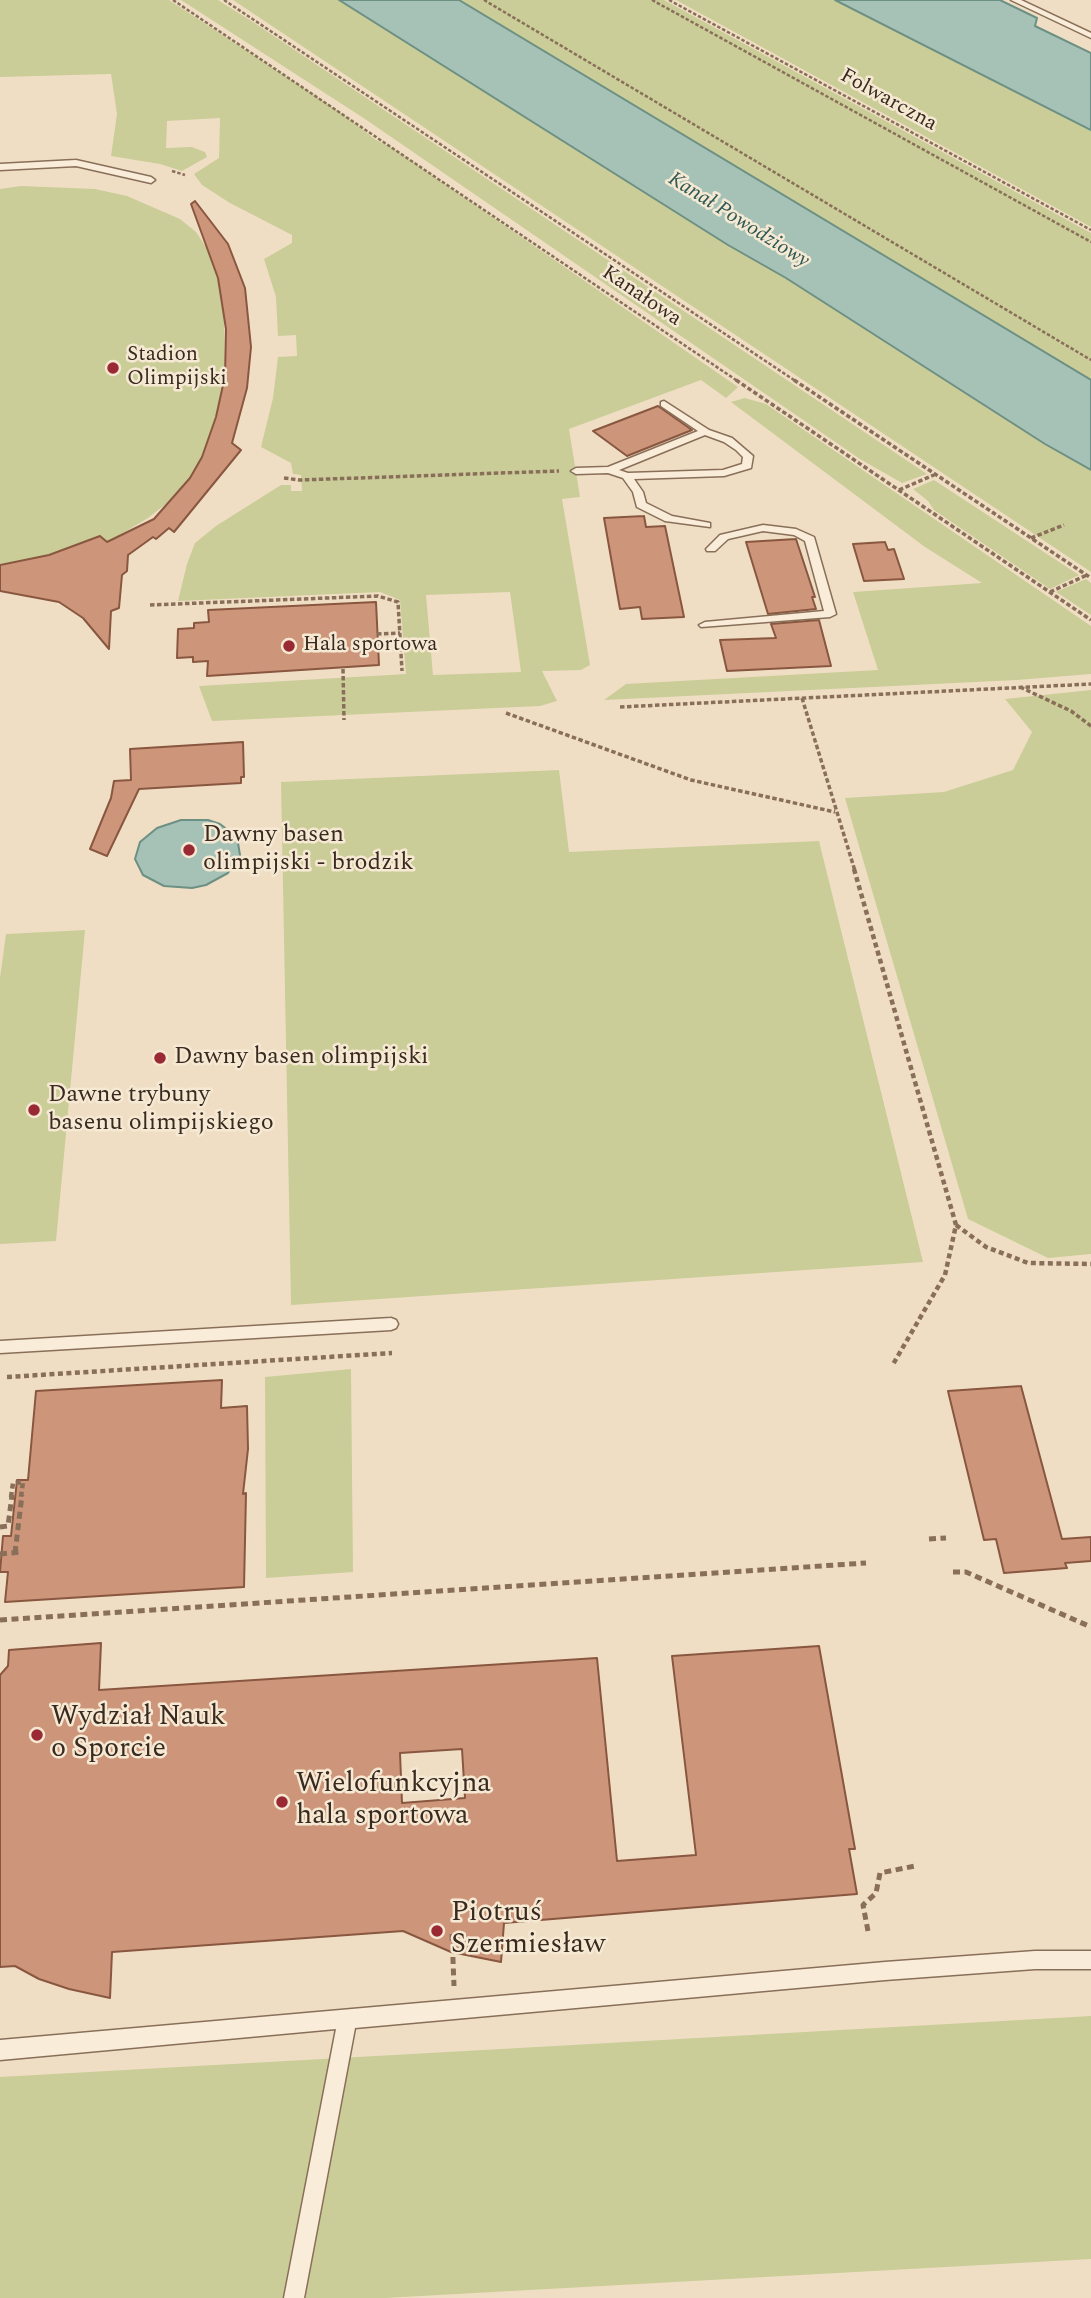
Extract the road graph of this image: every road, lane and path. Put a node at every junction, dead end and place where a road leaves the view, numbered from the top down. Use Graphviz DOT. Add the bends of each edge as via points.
graph roads {
  1 [pos="173,0"];
  2 [pos="224,0"];
  3 [pos="484,0"];
  4 [pos="652,0"];
  5 [pos="669,0"];
  6 [pos="1015,0"];
  7 [pos="1091,28"];
  8 [pos="1081,32"];
  9 [pos="1091,36"];
  10 [pos="0,167"];
  11 [pos="172,171"];
  12 [pos="185,175"];
  13 [pos="151,180"];
  14 [pos="1091,230"];
  15 [pos="1091,242"];
  16 [pos="1091,360"];
  17 [pos="664,404"];
  18 [pos="705,432"];
  19 [pos="609,470"];
  20 [pos="576,471"];
  21 [pos="935,475"];
  22 [pos="627,476"];
  23 [pos="284,478"];
  24 [pos="899,490"];
  25 [pos="706,525"];
  26 [pos="1064,525"];
  27 [pos="1030,538"];
  28 [pos="711,549"];
  29 [pos="1089,576"];
  30 [pos="1050,592"];
  31 [pos="150,605"];
  32 [pos="1091,620"];
  33 [pos="705,625"];
  34 [pos="400,633"];
  35 [pos="377,634"];
  36 [pos="343,669"];
  37 [pos="402,671"];
  38 [pos="1091,684"];
  39 [pos="1019,686"];
  40 [pos="802,698"];
  41 [pos="620,707"];
  42 [pos="506,713"];
  43 [pos="344,720"];
  44 [pos="1091,726"];
  45 [pos="835,812"];
  46 [pos="956,1225"];
  47 [pos="1091,1266"];
  48 [pos="391,1324"];
  49 [pos="0,1347"];
  50 [pos="392,1353"];
  51 [pos="892,1366"];
  52 [pos="7,1377"];
  53 [pos="0,1527"];
  54 [pos="946,1538"];
  55 [pos="929,1539"];
  56 [pos="0,1554"];
  57 [pos="866,1563"];
  58 [pos="953,1572"];
  59 [pos="0,1620"];
  60 [pos="1091,1627"];
  61 [pos="915,1866"];
  62 [pos="868,1931"];
  63 [pos="452,1934"];
  64 [pos="1091,1960"];
  65 [pos="455,2009"];
  66 [pos="347,2019"];
  67 [pos="0,2050"];
  68 [pos="294,2298"];
  1 -- 24 [label="path, Kanałowa"];
  2 -- 21 [label="path"];
  3 -- 16 [label="path"];
  4 -- 15 [label="path"];
  5 -- 14 [label="path, Folwarczna"];
  6 -- 8 [label="lane"];
  7 -- 8 [label="lane"];
  8 -- 9 [label="lane"];
  10 -- 13 [label="lane" via="76,163"];
  11 -- 12 [label="path"];
  17 -- 18 [label="lane"];
  18 -- 19 [label="lane"];
  18 -- 22 [label="lane" via="740,448 748,456 747,466 724,473"];
  19 -- 20 [label="lane"];
  19 -- 22 [label="lane"];
  20 -- 23 [label="path"];
  21 -- 24 [label="path"];
  21 -- 27 [label="path"];
  22 -- 25 [label="lane" via="641,505 669,519"];
  24 -- 30 [label="path, Kanałowa"];
  26 -- 27 [label="path"];
  27 -- 29 [label="path"];
  28 -- 33 [label="lane" via="724,537 763,528 796,532 810,539 830,614"];
  29 -- 30 [label="path"];
  30 -- 32 [label="path, Kanałowa"];
  31 -- 34 [label="path" via="378,596 398,602"];
  34 -- 35 [label="path"];
  34 -- 37 [label="path"];
  36 -- 43 [label="path"];
  38 -- 39 [label="path"];
  39 -- 40 [label="path"];
  39 -- 44 [label="path"];
  40 -- 41 [label="path"];
  40 -- 45 [label="path"];
  42 -- 45 [label="path" via="691,780"];
  45 -- 46 [label="path"];
  46 -- 47 [label="path" via="986,1247 1028,1263"];
  46 -- 51 [label="path" via="946,1275"];
  48 -- 49 [label="lane"];
  50 -- 52 [label="path"];
  53 -- 56 [label="path" via="8,1526 13,1483 23,1482 18,1552"];
  54 -- 55 [label="path"];
  57 -- 59 [label="path"];
  58 -- 60 [label="path" via="966,1572"];
  61 -- 62 [label="path" via="880,1872 876,1893 863,1905"];
  63 -- 65 [label="path"];
  64 -- 65 [label="lane" via="885,1971"];
  65 -- 66 [label="lane"];
  66 -- 67 [label="lane"];
  66 -- 68 [label="lane"];
}
